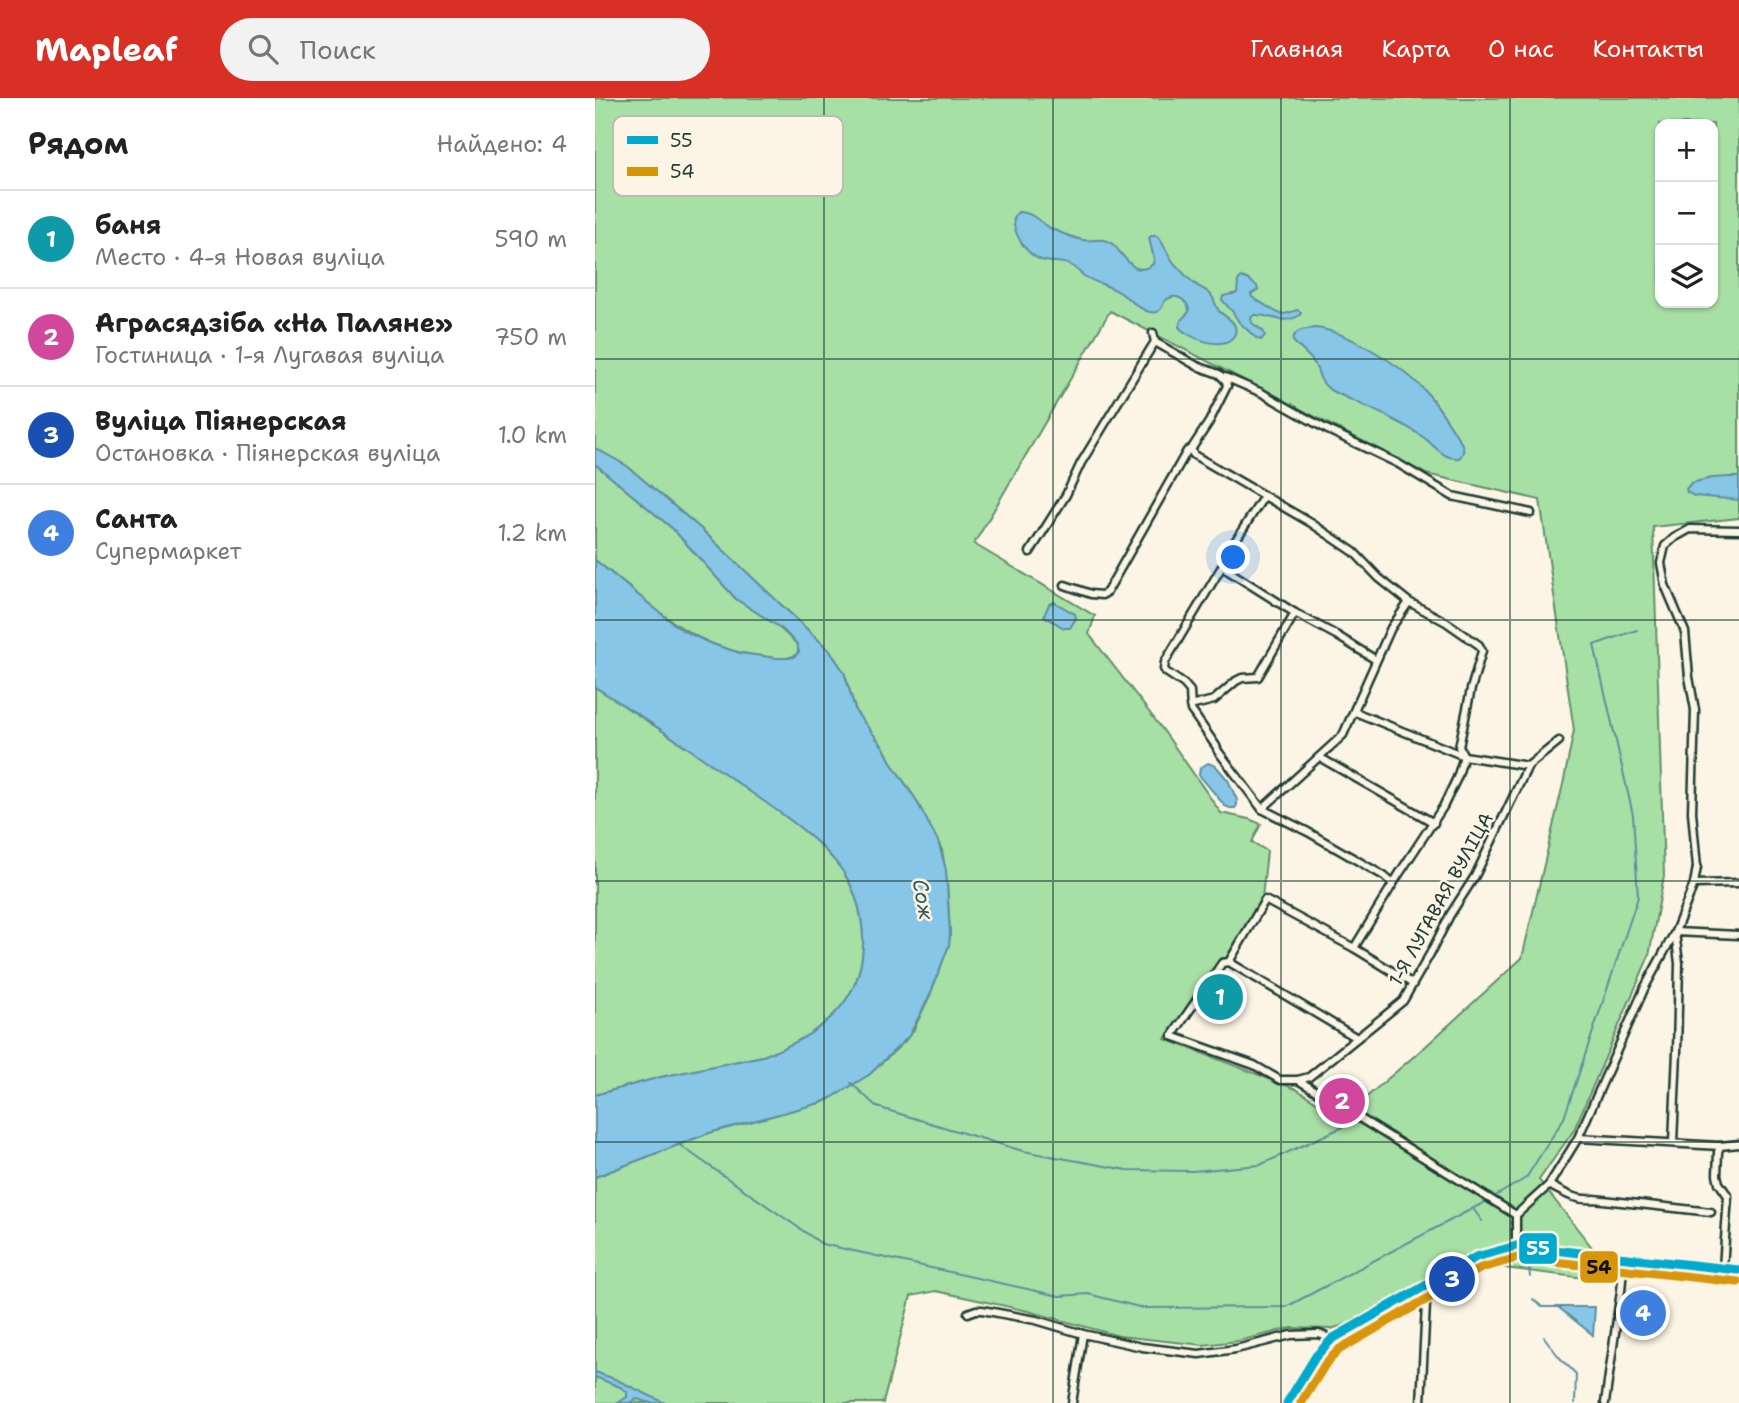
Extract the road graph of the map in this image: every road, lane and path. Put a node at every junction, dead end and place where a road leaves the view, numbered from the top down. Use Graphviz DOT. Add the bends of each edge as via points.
graph roads {
  1 [pos="1153,333"];
  2 [pos="1156,342"];
  3 [pos="1223,376"];
  4 [pos="1193,451"];
  5 [pos="1264,496"];
  6 [pos="1531,513"];
  7 [pos="1739,530"];
  8 [pos="1030,552"];
  9 [pos="1227,554"];
  10 [pos="1065,585"];
  11 [pos="1409,602"];
  12 [pos="1295,613"];
  13 [pos="1376,660"];
  14 [pos="1190,706"];
  15 [pos="1355,712"];
  16 [pos="1559,741"];
  17 [pos="1464,756"];
  18 [pos="1319,757"];
  19 [pos="1528,766"];
  20 [pos="1262,809"];
  21 [pos="1434,823"];
  22 [pos="1739,883"];
  23 [pos="1393,884"];
  24 [pos="1694,884"];
  25 [pos="1675,932"];
  26 [pos="1739,935"];
  27 [pos="1353,948"];
  28 [pos="1229,962"];
  29 [pos="1413,984"];
  30 [pos="1357,1038"];
  31 [pos="1298,1080"];
  32 [pos="1578,1138"];
  33 [pos="1673,1142"];
  34 [pos="1739,1144"];
  35 [pos="1720,1146"];
  36 [pos="1549,1185"];
  37 [pos="1711,1212"];
  38 [pos="1516,1215"];
  39 [pos="1516,1246"];
  40 [pos="1624,1258"];
  41 [pos="1723,1268"];
  42 [pos="1739,1270"];
  43 [pos="1427,1284"];
  44 [pos="968,1313"];
  45 [pos="1083,1334"];
  46 [pos="1332,1339"];
  47 [pos="1072,1403"];
  48 [pos="1287,1403"];
  49 [pos="1421,1403"];
  50 [pos="1605,1403"];
  1 -- 2 [label="street"];
  2 -- 3 [label="street"];
  2 -- 8 [label="street"];
  3 -- 4 [label="street" via="1227,386"];
  3 -- 6 [label="street" via="1397,463 1452,496"];
  4 -- 5 [label="street"];
  4 -- 10 [label="street" via="1187,451 1107,592 1091,594"];
  5 -- 9 [label="street"];
  5 -- 11 [label="street" via="1354,552"];
  7 -- 24 [label="street" via="1690,529 1665,546 1661,564 1685,632 1695,710"];
  9 -- 12 [label="street" via="1227,570"];
  9 -- 14 [label="street" via="1165,662 1166,672 1190,691"];
  11 -- 13 [label="street"];
  11 -- 17 [label="street" via="1446,622 1482,651 1459,747"];
  12 -- 13 [label="street"];
  12 -- 14 [label="street" via="1258,677 1242,678 1213,700"];
  13 -- 15 [label="street"];
  14 -- 20 [label="street"];
  15 -- 17 [label="street"];
  15 -- 18 [label="street" via="1343,735"];
  16 -- 19 [label="street, 1-Я ЛУГАВАЯ ВУЛІЦА"];
  17 -- 19 [label="street"];
  17 -- 21 [label="street"];
  18 -- 20 [label="street"];
  18 -- 21 [label="street"];
  19 -- 29 [label="street, 1-Я ЛУГАВАЯ ВУЛІЦА" via="1475,876"];
  20 -- 23 [label="street"];
  21 -- 23 [label="street"];
  22 -- 24 [label="street"];
  23 -- 27 [label="street"];
  24 -- 25 [label="street"];
  25 -- 26 [label="street"];
  25 -- 32 [label="street" via="1645,987"];
  25 -- 33 [label="street" via="1679,963"];
  27 -- 28 [label="street" via="1265,900"];
  27 -- 29 [label="street"];
  28 -- 30 [label="street"];
  28 -- 31 [label="street" via="1222,963 1172,1036 1254,1065 1280,1080"];
  29 -- 30 [label="street, 1-Я ЛУГАВАЯ ВУЛІЦА" via="1403,1001"];
  30 -- 31 [label="street, 1-Я ЛУГАВАЯ ВУЛІЦА" via="1309,1077"];
  31 -- 38 [label="street"];
  32 -- 33 [label="street"];
  32 -- 36 [label="street"];
  33 -- 35 [label="street"];
  34 -- 35 [label="street"];
  35 -- 41 [label="street" via="1717,1175 1728,1196"];
  36 -- 37 [label="street" via="1585,1200"];
  36 -- 38 [label="street"];
  38 -- 39 [label="street"];
  39 -- 40 [label="street"];
  39 -- 43 [label="street" via="1476,1257"];
  40 -- 41 [label="street"];
  40 -- 50 [label="street"];
  41 -- 42 [label="street"];
  43 -- 46 [label="street"];
  43 -- 49 [label="street"];
  44 -- 45 [label="street" via="982,1310"];
  45 -- 46 [label="street" via="1199,1354 1291,1335 1319,1334"];
  45 -- 47 [label="street"];
  46 -- 48 [label="street" via="1315,1356"];
}
